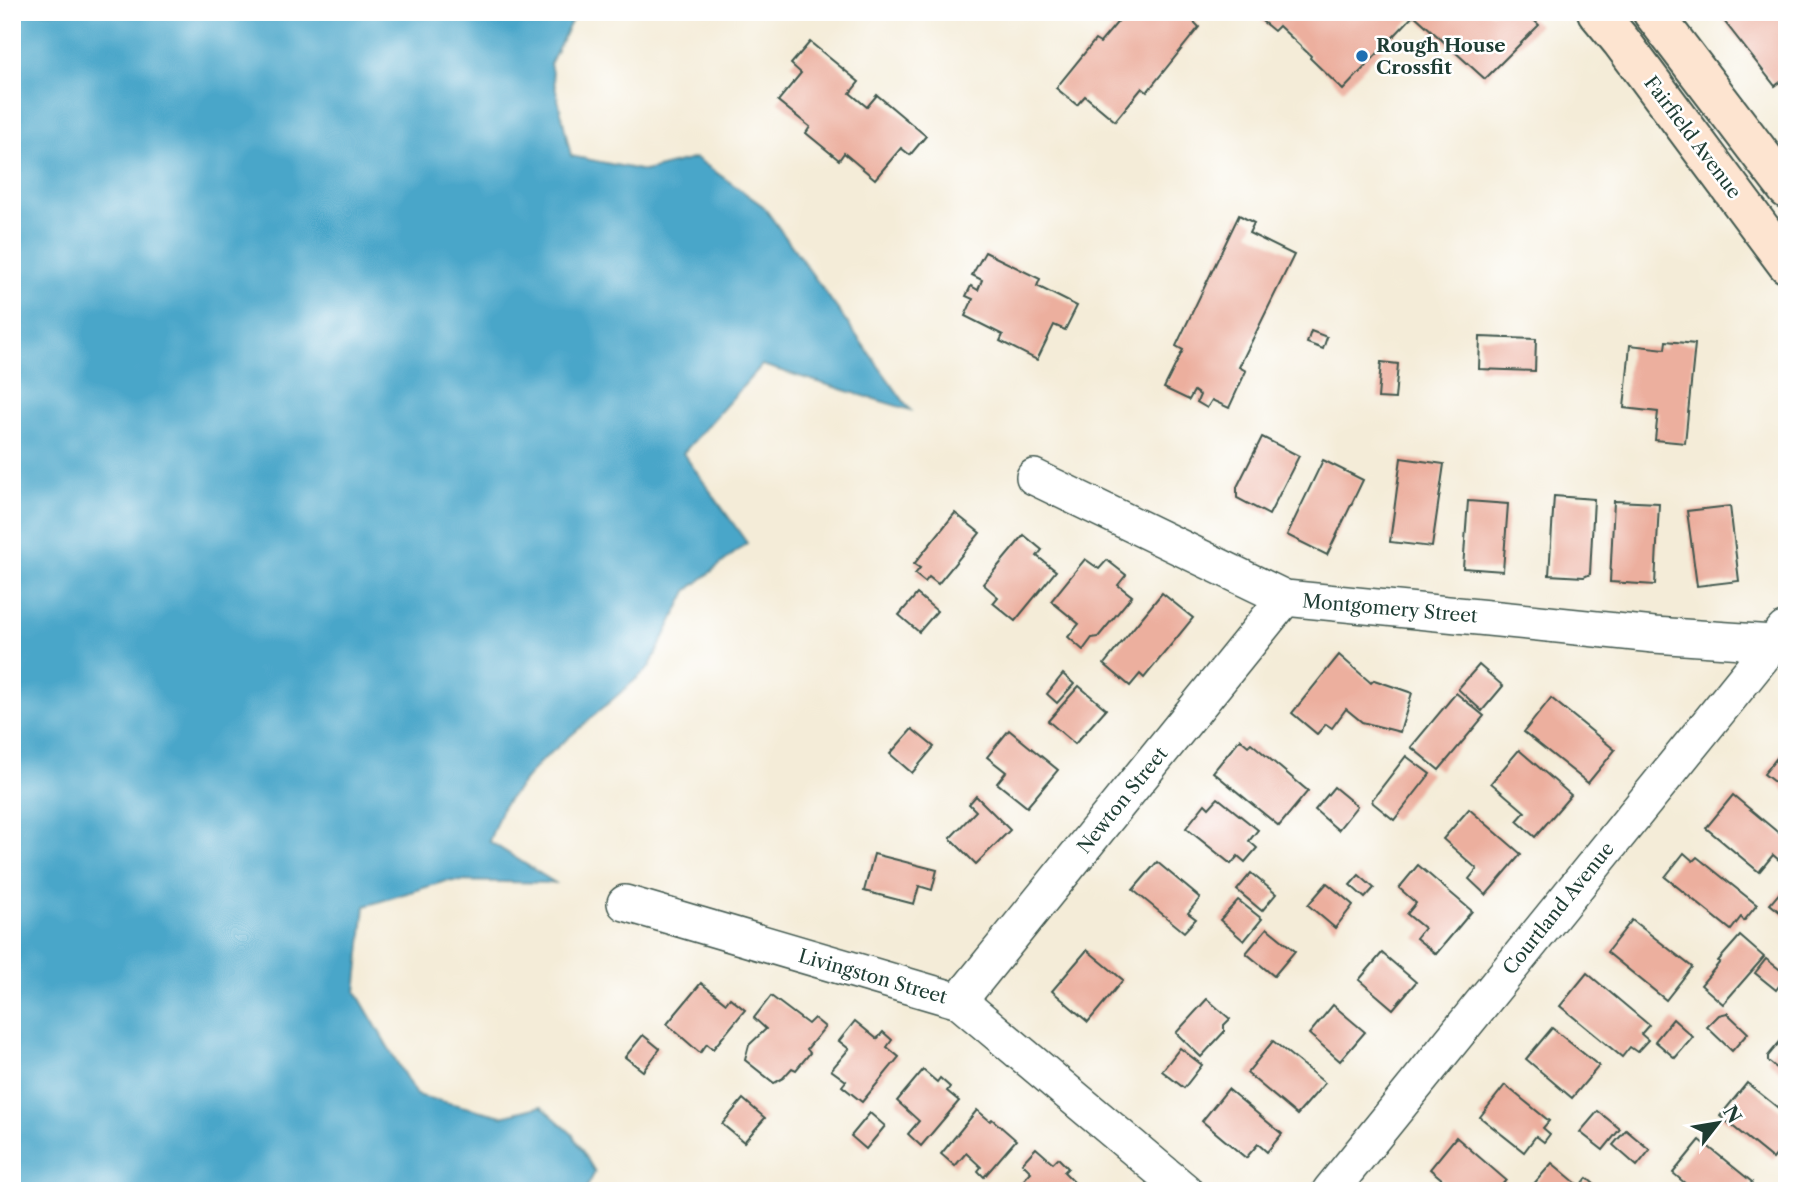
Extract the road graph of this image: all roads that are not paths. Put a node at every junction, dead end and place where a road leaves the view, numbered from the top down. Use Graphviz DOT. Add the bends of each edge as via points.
graph roads {
  1 [pos="1597,12"];
  2 [pos="1652,12"];
  3 [pos="1787,189"];
  4 [pos="1781,242"];
  5 [pos="1034,477"];
  6 [pos="1285,598"];
  7 [pos="1780,635"];
  8 [pos="625,903"];
  9 [pos="959,1001"];
  10 [pos="1185,1191"];
  11 [pos="1330,1191"];
  1 -- 4 [label="main road, Fairfield Avenue"];
  2 -- 3 [label="main road"];
  5 -- 6 [label="street, Montgomery Street"];
  6 -- 7 [label="street, Montgomery Street" via="1654,635"];
  6 -- 9 [label="street, Newton Street"];
  7 -- 11 [label="street, Courtland Avenue"];
  8 -- 9 [label="street, Livingston Street"];
  9 -- 10 [label="street, Livingston Street"];
}
